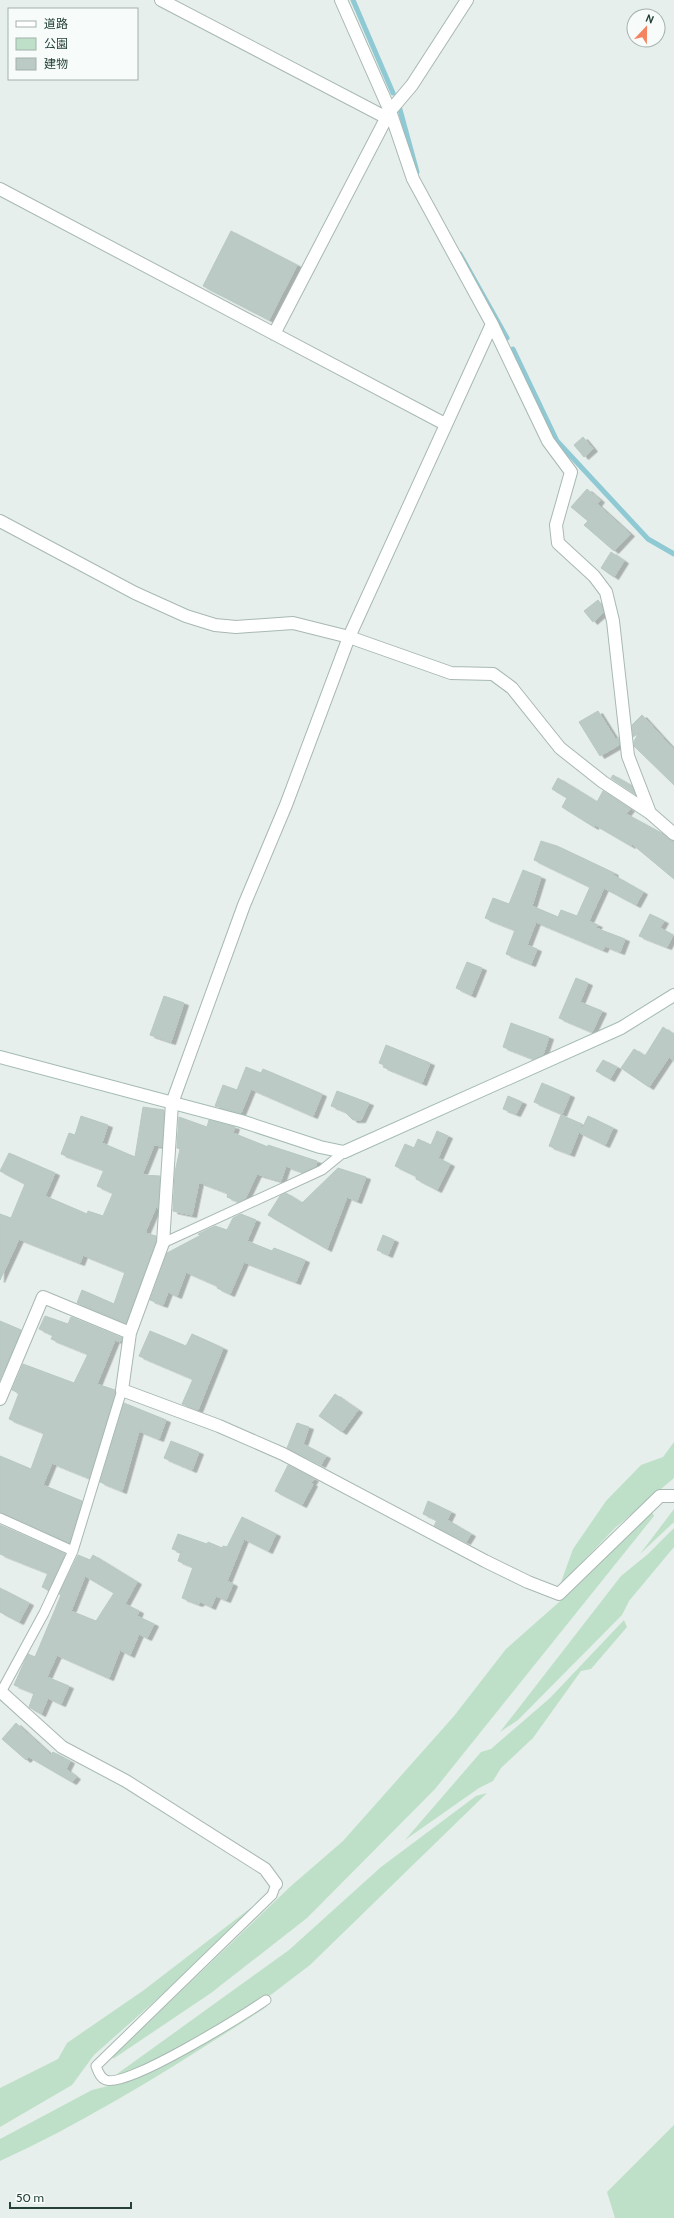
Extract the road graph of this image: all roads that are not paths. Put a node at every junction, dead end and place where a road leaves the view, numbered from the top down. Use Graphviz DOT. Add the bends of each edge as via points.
graph roads {
  1 [pos="161,0"];
  2 [pos="341,0"];
  3 [pos="467,0"];
  4 [pos="389,114"];
  5 [pos="0,189"];
  6 [pos="492,324"];
  7 [pos="274,334"];
  8 [pos="445,424"];
  9 [pos="0,522"];
  10 [pos="349,637"];
  11 [pos="650,813"];
  12 [pos="674,834"];
  13 [pos="674,995"];
  14 [pos="0,1057"];
  15 [pos="172,1103"];
  16 [pos="344,1152"];
  17 [pos="163,1243"];
  18 [pos="130,1332"];
  19 [pos="122,1390"];
  20 [pos="0,1400"];
  21 [pos="674,1496"];
  22 [pos="0,1518"];
  23 [pos="73,1550"];
  24 [pos="0,1691"];
  25 [pos="276,1884"];
  26 [pos="266,2000"];
  1 -- 4 [label="street"];
  2 -- 4 [label="street"];
  3 -- 4 [label="street" via="412,85"];
  4 -- 6 [label="street" via="413,179"];
  4 -- 7 [label="street"];
  5 -- 7 [label="street"];
  6 -- 8 [label="street"];
  6 -- 11 [label="street" via="548,441 572,472 556,525 558,543 594,576 606,592 613,621 628,756"];
  7 -- 8 [label="street"];
  8 -- 10 [label="street"];
  9 -- 10 [label="street" via="136,593 186,616 215,625 236,627 293,623"];
  10 -- 11 [label="street" via="451,673 493,674 499,677 512,688 560,748 603,782"];
  10 -- 15 [label="street" via="289,798 244,905"];
  11 -- 12 [label="street"];
  13 -- 16 [label="street" via="621,1028"];
  14 -- 15 [label="street"];
  15 -- 16 [label="street"];
  15 -- 17 [label="street"];
  16 -- 17 [label="lane" via="322,1170"];
  17 -- 18 [label="street"];
  18 -- 19 [label="street"];
  18 -- 20 [label="street" via="43,1297"];
  19 -- 21 [label="street" via="219,1426 283,1454 485,1561 559,1594 660,1496"];
  19 -- 23 [label="lane"];
  22 -- 23 [label="lane"];
  23 -- 24 [label="lane" via="44,1613"];
  24 -- 25 [label="street" via="62,1746 126,1781 265,1869"];
  25 -- 26 [label="lane" via="272,1895 96,2066 106,2081 117,2081 153,2066"];
}
